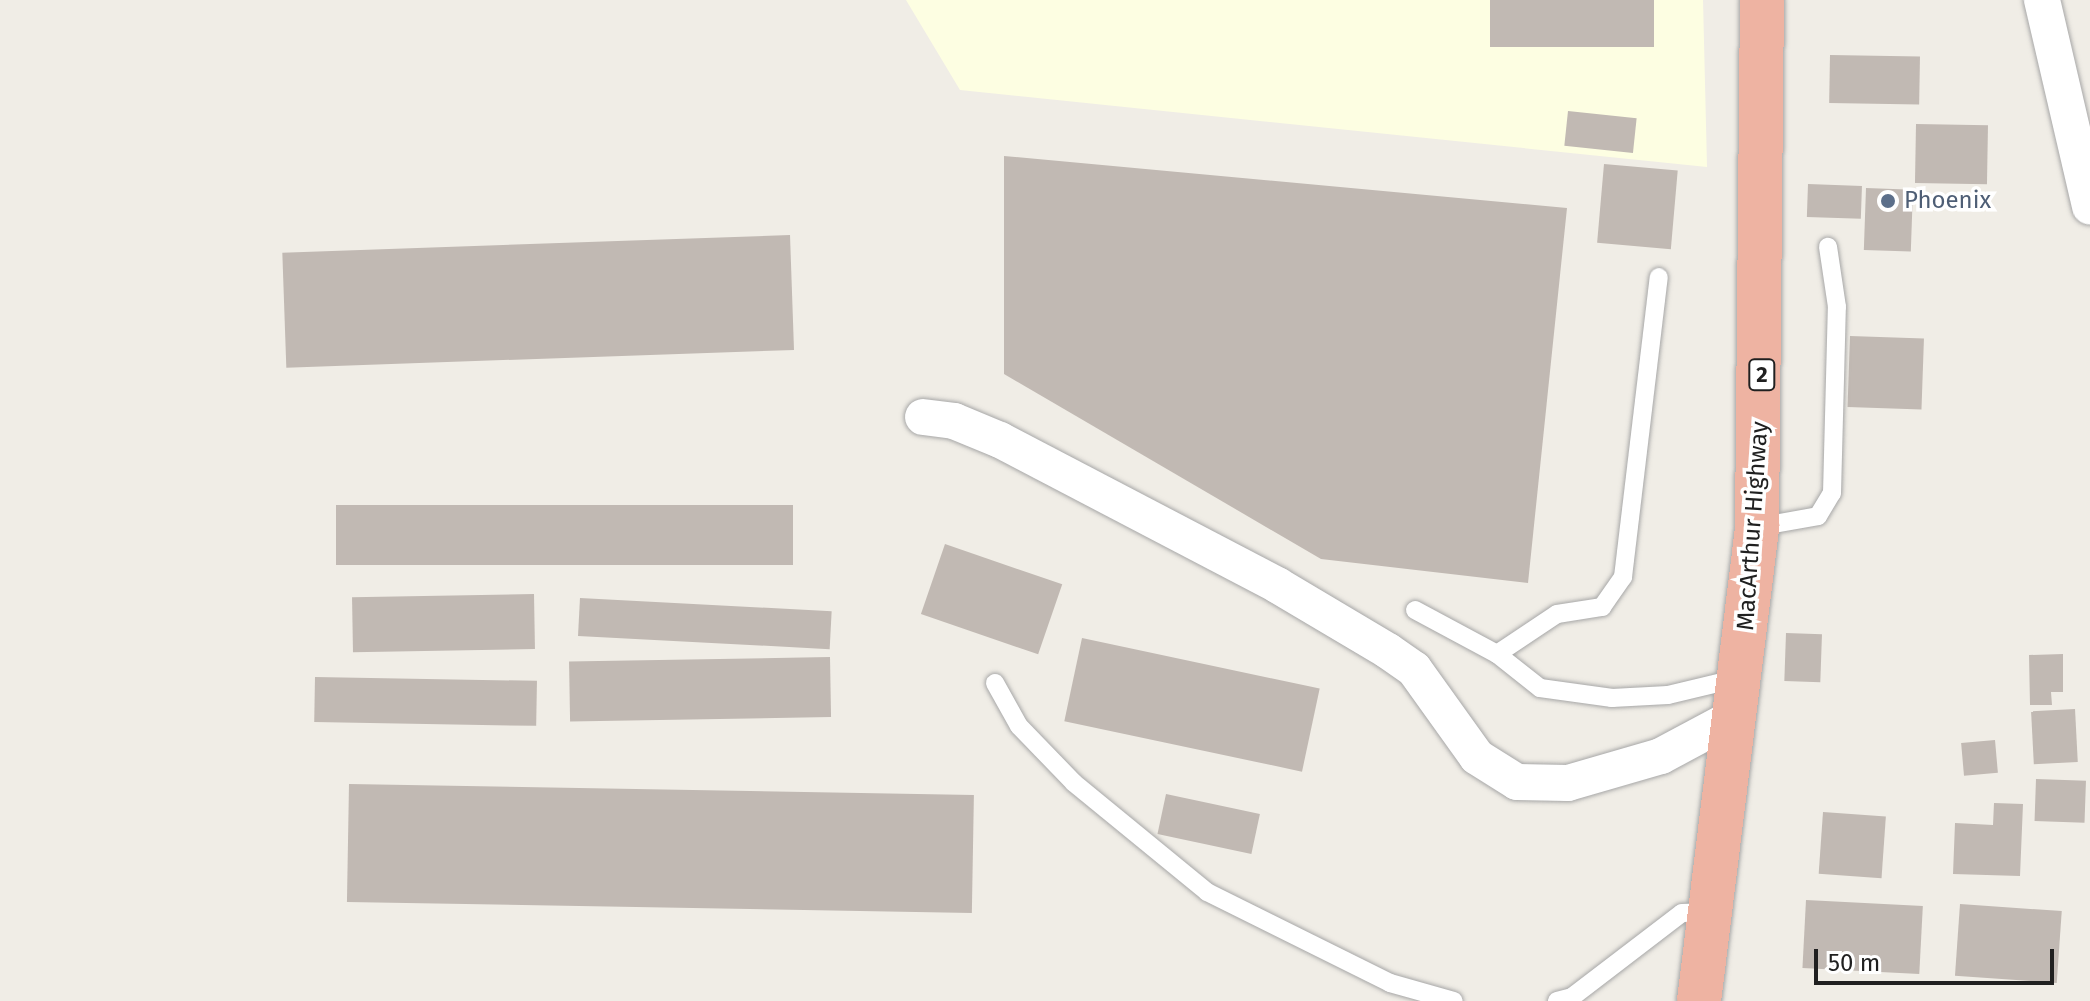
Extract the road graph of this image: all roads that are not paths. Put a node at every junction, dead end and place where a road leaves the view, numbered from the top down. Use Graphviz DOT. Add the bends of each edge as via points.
graph roads {
  1 [pos="1762,0"];
  2 [pos="2042,0"];
  3 [pos="2090,206"];
  4 [pos="1828,247"];
  5 [pos="1659,277"];
  6 [pos="923,417"];
  7 [pos="1757,527"];
  8 [pos="1415,610"];
  9 [pos="1497,654"];
  10 [pos="995,683"];
  11 [pos="1736,714"];
  12 [pos="1713,899"];
  13 [pos="1454,1001"];
  14 [pos="1557,1001"];
  15 [pos="1699,1001"];
  1 -- 7 [label="highway, MacArthur Highway / 2"];
  2 -- 3 [label="street"];
  4 -- 7 [label="lane" via="1837,307 1832,493 1818,516"];
  5 -- 9 [label="lane" via="1623,577 1602,607 1557,614"];
  6 -- 11 [label="street" via="954,421 1000,440 1277,585 1388,651 1414,669 1477,757 1517,782 1568,783 1661,756"];
  7 -- 11 [label="highway, MacArthur Highway / 2"];
  8 -- 9 [label="lane"];
  9 -- 11 [label="lane" via="1540,688 1612,698 1668,695"];
  10 -- 13 [label="lane" via="1019,726 1074,783 1207,892 1390,983"];
  11 -- 12 [label="highway, MacArthur Highway / 2"];
  12 -- 14 [label="lane" via="1682,913 1572,997"];
  12 -- 15 [label="highway, MacArthur Highway / 2"];
}
